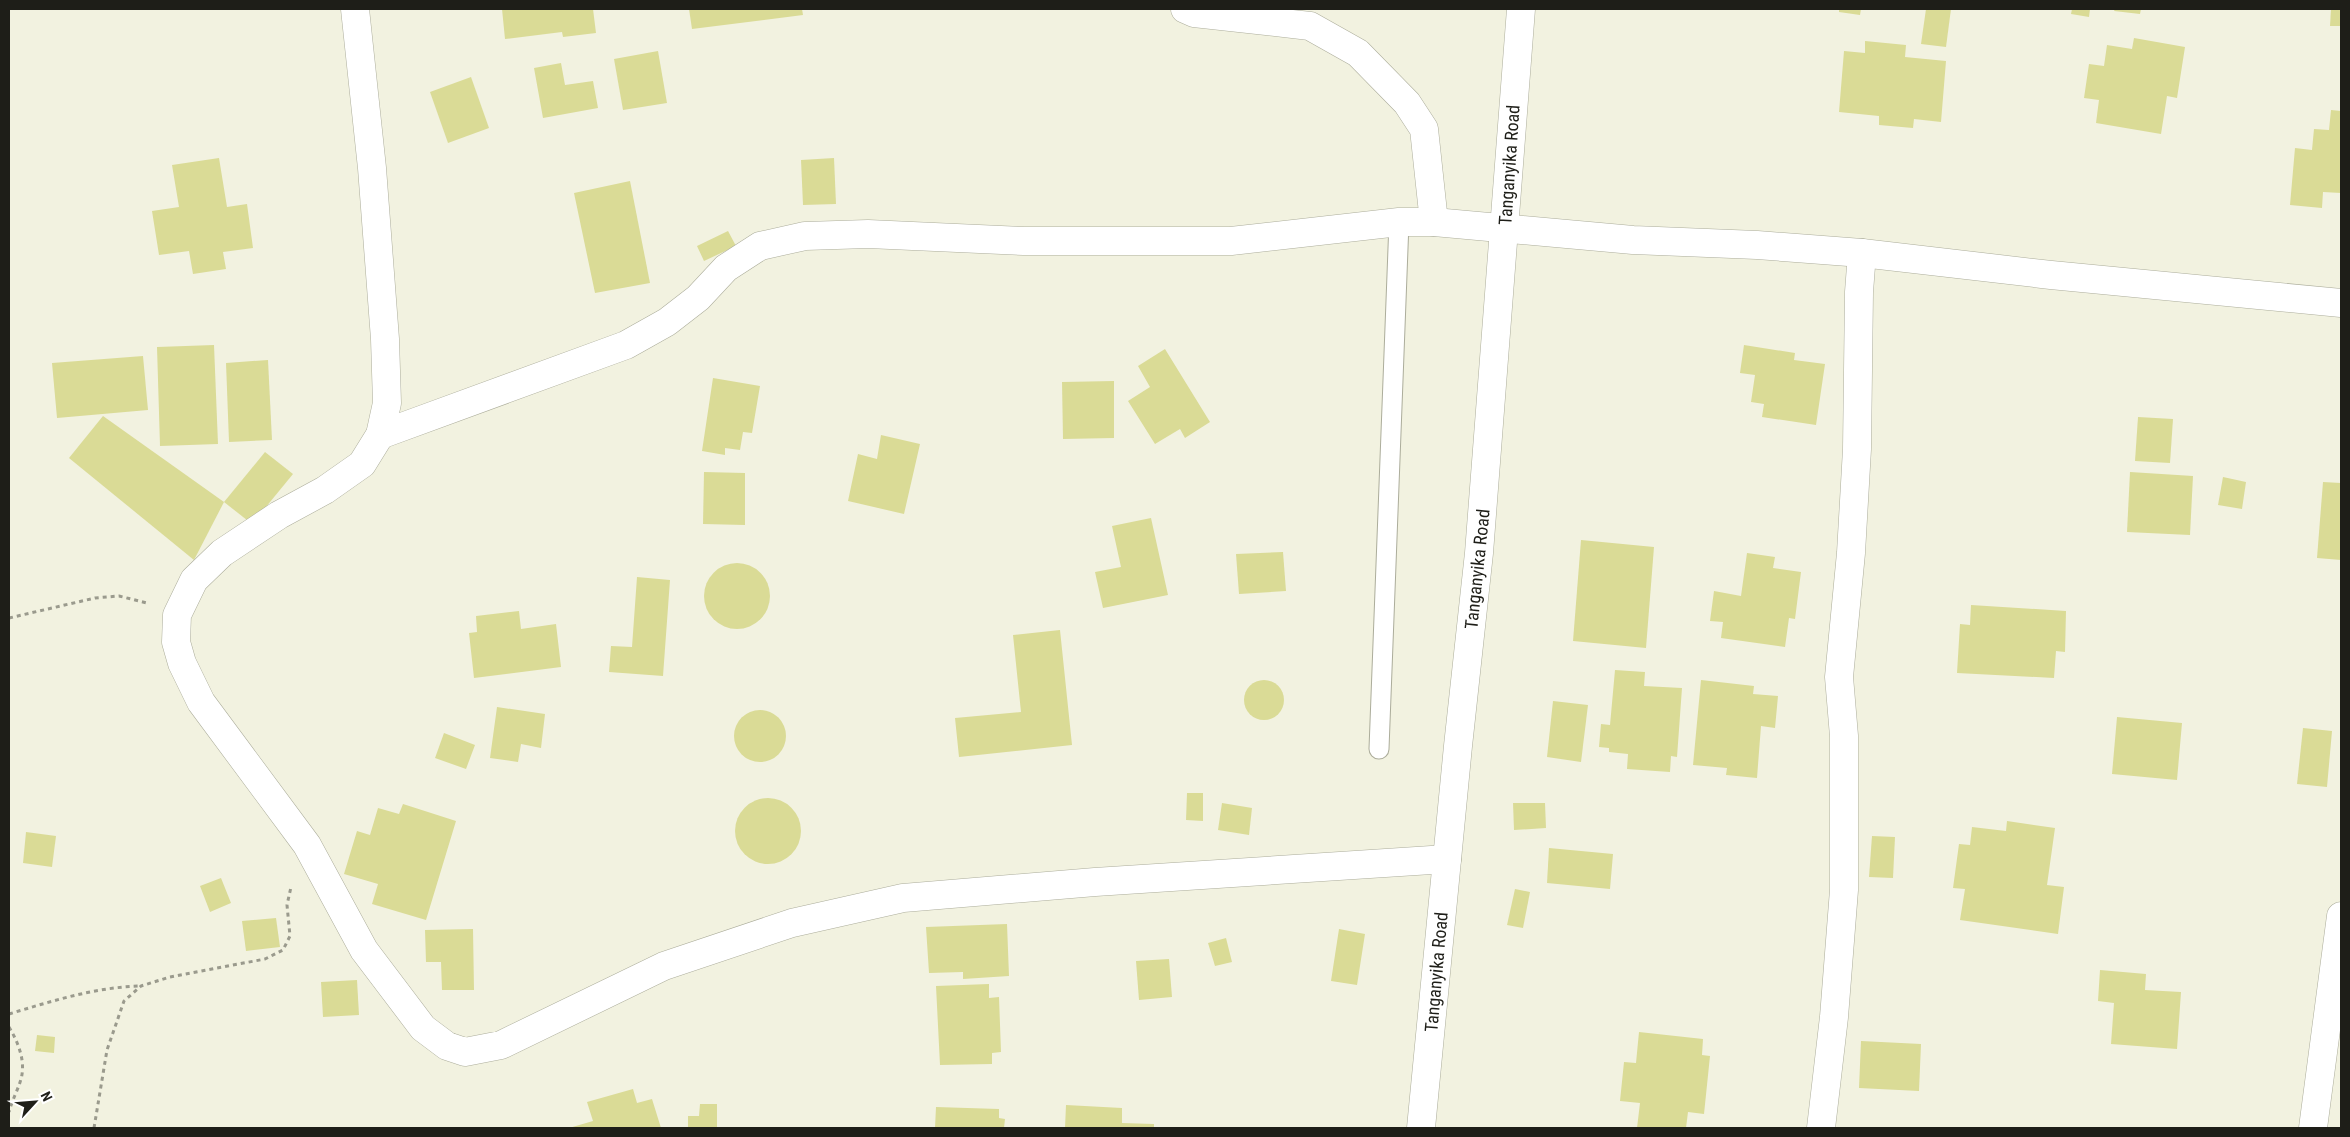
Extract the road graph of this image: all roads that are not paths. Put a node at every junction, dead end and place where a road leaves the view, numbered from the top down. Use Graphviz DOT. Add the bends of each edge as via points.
graph roads {
  1 [pos="355,9"];
  2 [pos="1185,9"];
  3 [pos="1521,9"];
  4 [pos="1399,222"];
  5 [pos="1434,222"];
  6 [pos="1504,228"];
  7 [pos="1862,253"];
  8 [pos="2341,303"];
  9 [pos="380,435"];
  10 [pos="1379,749"];
  11 [pos="1447,859"];
  12 [pos="2341,916"];
  13 [pos="1422,1128"];
  14 [pos="1821,1128"];
  15 [pos="2313,1128"];
  1 -- 9 [label="street" via="372,168 385,339 387,404"];
  2 -- 5 [label="street" via="1194,13 1310,26 1358,53 1407,103 1424,129"];
  3 -- 6 [label="street, Tanganyika Road"];
  4 -- 5 [label="street"];
  4 -- 9 [label="street" via="1231,241 1024,241 868,234 805,236 760,246 726,268 698,298 667,322 626,345"];
  4 -- 10 [label="lane"];
  5 -- 6 [label="street"];
  6 -- 7 [label="street" via="1633,240"];
  6 -- 11 [label="street, Tanganyika Road" via="1479,553"];
  7 -- 8 [label="street"];
  7 -- 14 [label="street" via="1857,448 1839,677 1844,736 1844,890"];
  9 -- 11 [label="street" via="362,464 222,553 194,580 177,614 176,642 201,702 307,845 364,950 423,1028 448,1046 465,1052 500,1045 664,966 792,923 903,898"];
  11 -- 13 [label="street, Tanganyika Road"];
  12 -- 15 [label="street"];
}
